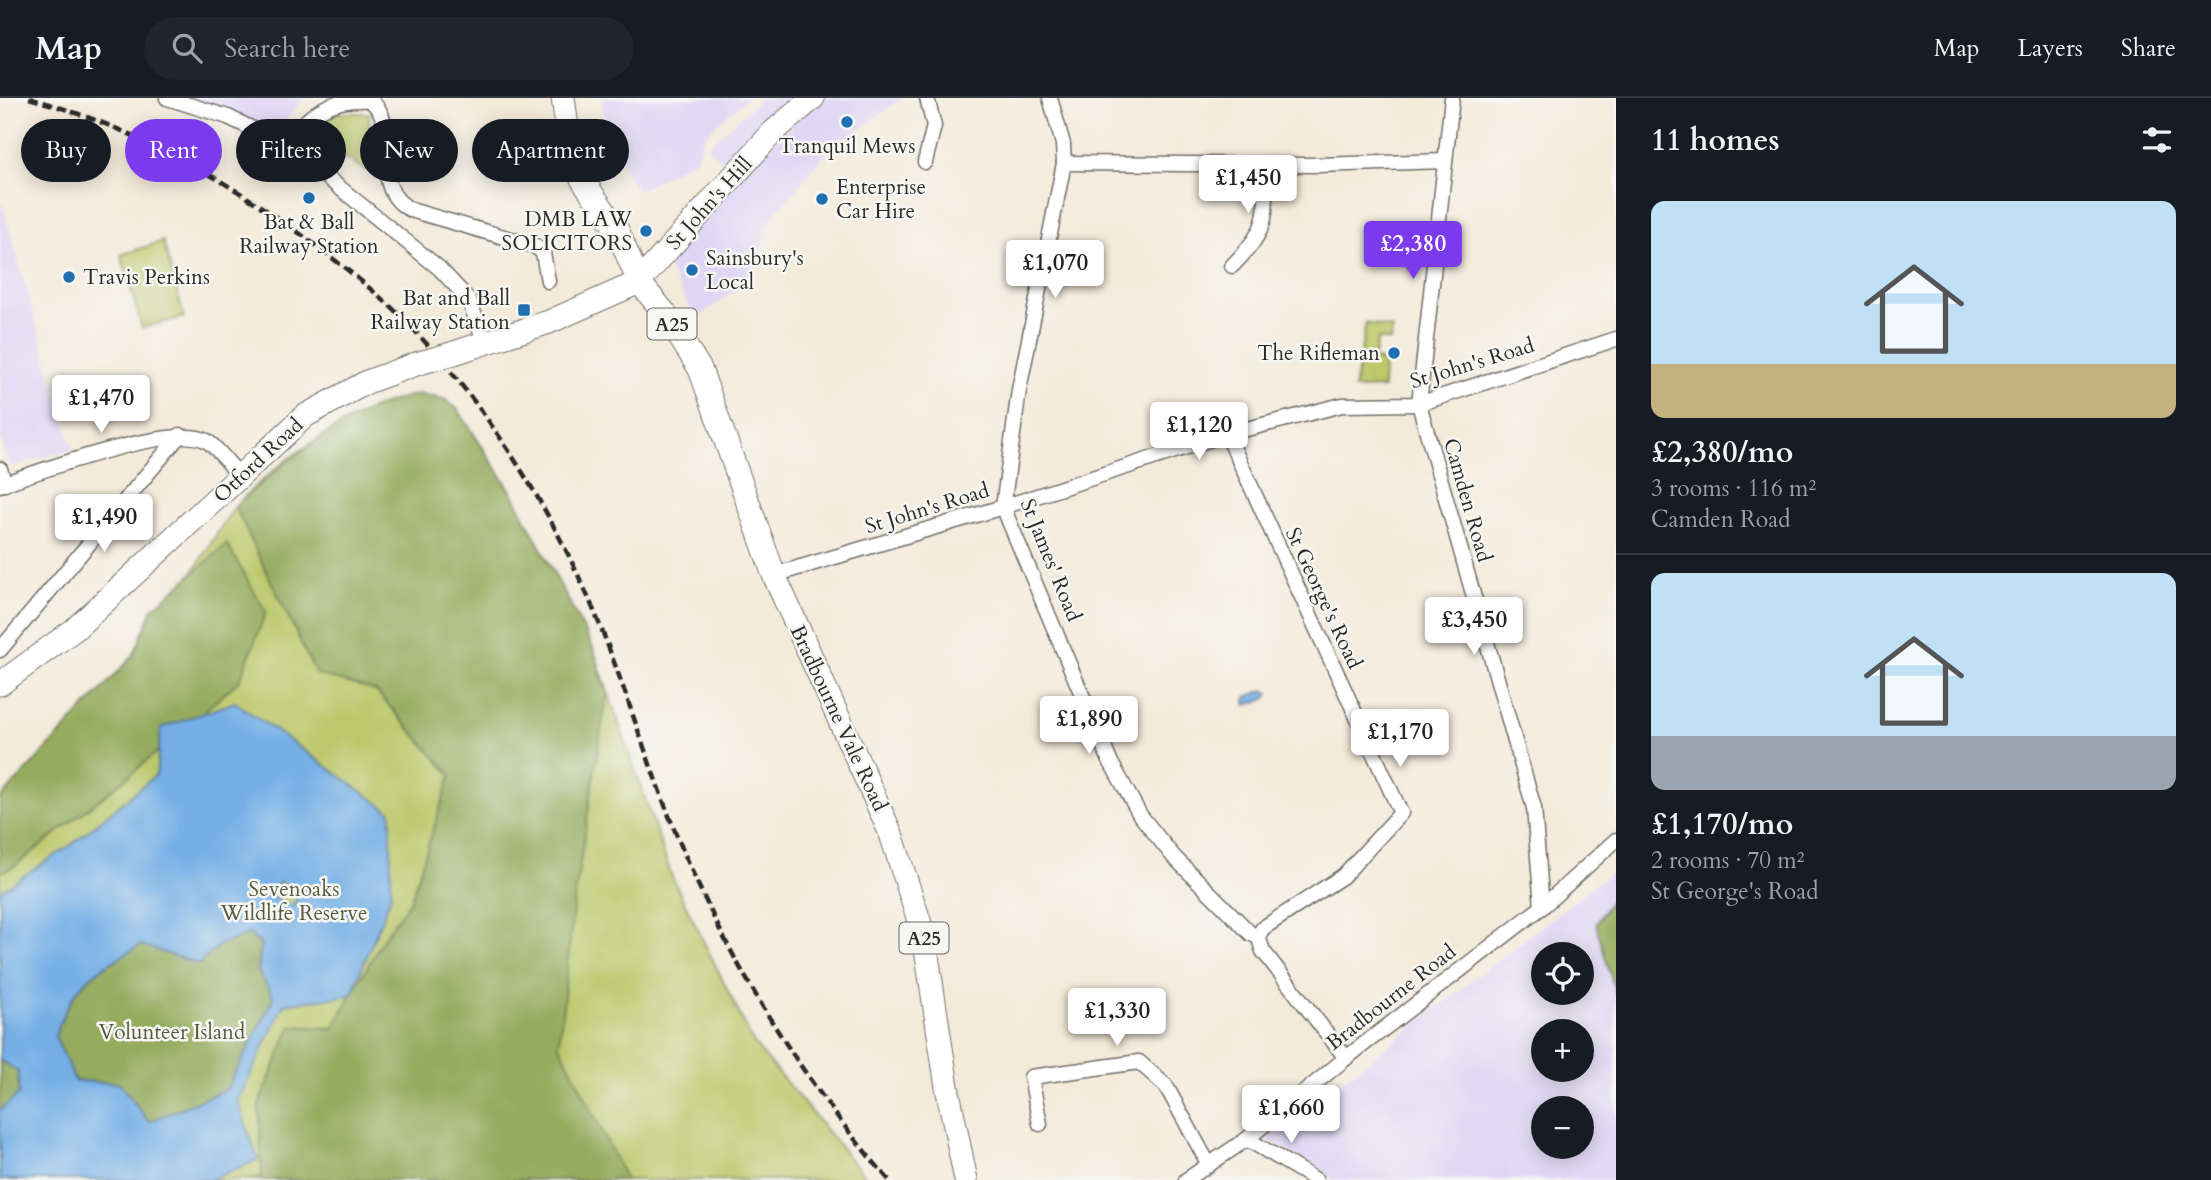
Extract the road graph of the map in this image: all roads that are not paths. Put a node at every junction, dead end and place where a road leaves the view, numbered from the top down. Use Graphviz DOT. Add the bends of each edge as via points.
graph roads {
  1 [pos="167,98"];
  2 [pos="563,98"];
  3 [pos="813,98"];
  4 [pos="927,98"];
  5 [pos="1050,98"];
  6 [pos="1452,98"];
  7 [pos="377,100"];
  8 [pos="305,119"];
  9 [pos="236,121"];
  10 [pos="1445,161"];
  11 [pos="925,162"];
  12 [pos="1063,163"];
  13 [pos="1265,164"];
  14 [pos="333,182"];
  15 [pos="1232,266"];
  16 [pos="548,281"];
  17 [pos="639,282"];
  18 [pos="1616,339"];
  19 [pos="485,343"];
  20 [pos="1419,404"];
  21 [pos="1227,434"];
  22 [pos="180,435"];
  23 [pos="240,476"];
  24 [pos="2,479"];
  25 [pos="1003,507"];
  26 [pos="774,575"];
  27 [pos="0,650"];
  28 [pos="0,684"];
  29 [pos="1616,840"];
  30 [pos="1542,907"];
  31 [pos="1258,936"];
  32 [pos="1346,1058"];
  33 [pos="1040,1124"];
  34 [pos="1247,1139"];
  35 [pos="1209,1165"];
  36 [pos="966,1180"];
  37 [pos="1186,1180"];
  38 [pos="1316,1180"];
  1 -- 9 [label="street"];
  2 -- 17 [label="main road, A25" via="569,141 582,179 618,230"];
  3 -- 17 [label="main road, St John's Hill" via="773,132"];
  4 -- 11 [label="street" via="934,126"];
  5 -- 12 [label="street, St James' Road" via="1063,144"];
  6 -- 10 [label="street, Camden Road"];
  7 -- 8 [label="street" via="350,98 326,103"];
  7 -- 16 [label="street" via="389,189 396,201 434,218 535,246 543,253"];
  10 -- 13 [label="street"];
  10 -- 20 [label="street, Camden Road"];
  12 -- 13 [label="street"];
  12 -- 25 [label="street, St James' Road" via="1019,390"];
  13 -- 15 [label="street" via="1266,222 1256,241"];
  14 -- 19 [label="street" via="439,268 469,300"];
  17 -- 19 [label="main road, Otford Road" via="573,312"];
  17 -- 26 [label="main road, Bradbourne Vale Road / A25" via="664,312 699,369"];
  18 -- 20 [label="street, St John's Road"];
  19 -- 23 [label="main road, Otford Road, bridge" via="367,382 305,416"];
  20 -- 21 [label="street, St John's Road" via="1342,405"];
  20 -- 30 [label="street, Camden Road" via="1534,808"];
  21 -- 25 [label="street, St John's Road"];
  21 -- 31 [label="street, St George's Road" via="1401,813 1343,876 1263,928"];
  22 -- 23 [label="street" via="206,441"];
  22 -- 24 [label="street"];
  22 -- 27 [label="street"];
  23 -- 28 [label="main road, Otford Road" via="75,629"];
  25 -- 26 [label="street, St John's Road"];
  25 -- 31 [label="street, St James' Road" via="1109,759 1140,815 1173,856"];
  26 -- 36 [label="main road, Bradbourne Vale Road / A25" via="873,789 912,897 924,936"];
  29 -- 30 [label="street, Bradbourne Road"];
  30 -- 32 [label="street, Bradbourne Road"];
  31 -- 32 [label="street" via="1263,951"];
  32 -- 34 [label="street, Bradbourne Road"];
  33 -- 35 [label="street" via="1031,1077 1139,1062 1166,1086"];
  34 -- 35 [label="street, Bradbourne Road"];
  34 -- 38 [label="street"];
  35 -- 37 [label="street, Bradbourne Road"];
}
